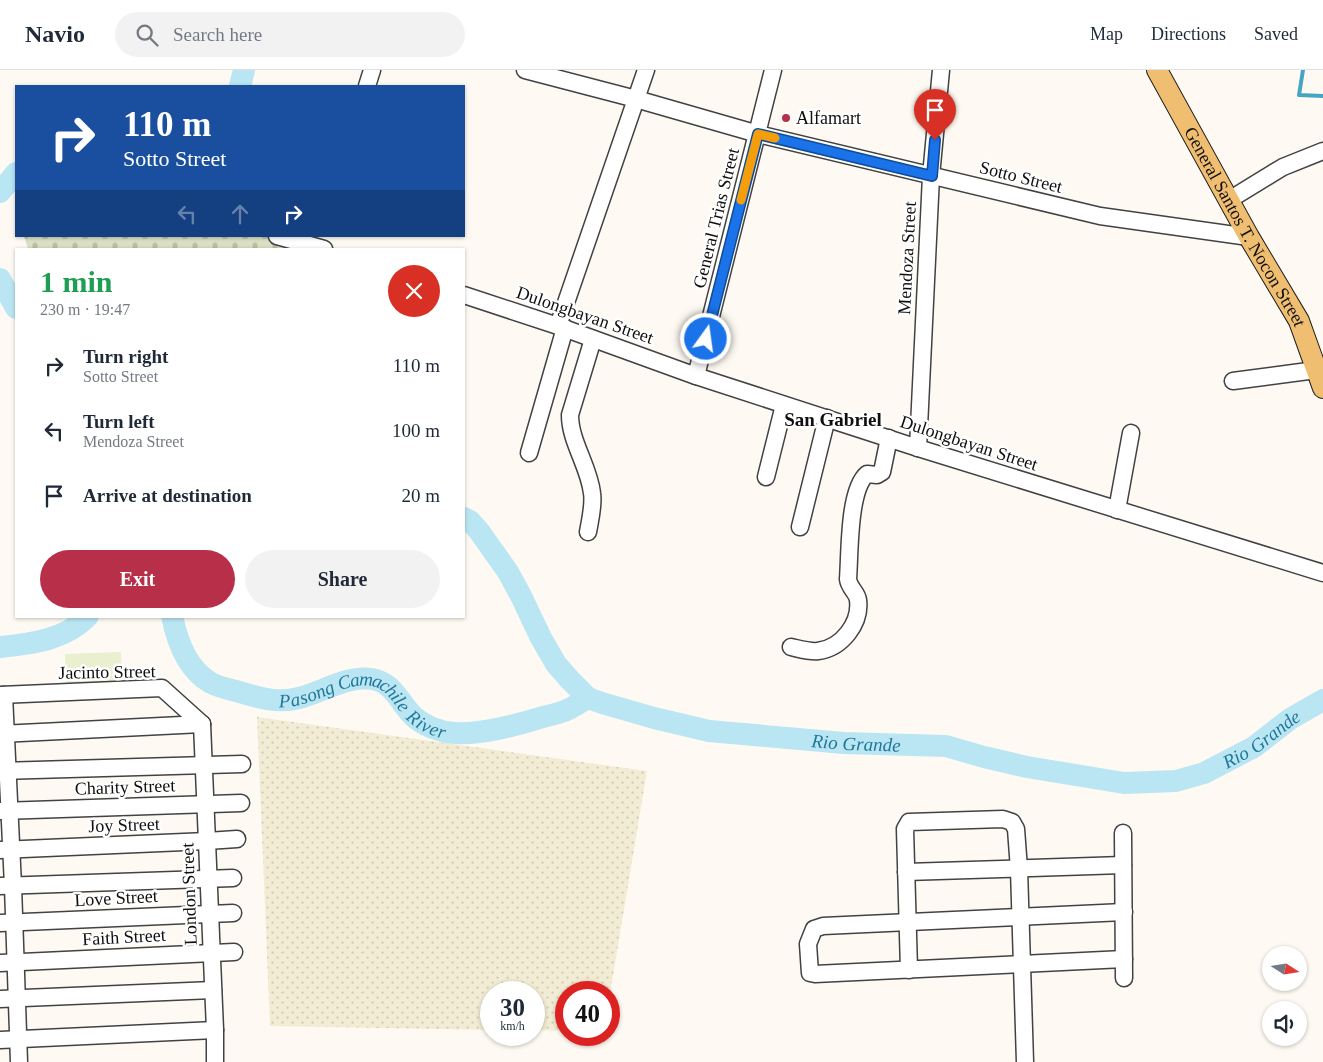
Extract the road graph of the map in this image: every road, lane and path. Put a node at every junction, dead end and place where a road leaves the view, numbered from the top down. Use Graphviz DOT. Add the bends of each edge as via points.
graph roads {
  1 [pos="372,70"];
  2 [pos="525,70"];
  3 [pos="646,70"];
  4 [pos="773,70"];
  5 [pos="941,70"];
  6 [pos="1157,70"];
  7 [pos="367,85"];
  8 [pos="636,99"];
  9 [pos="758,134"];
  10 [pos="1323,151"];
  11 [pos="932,176"];
  12 [pos="1229,200"];
  13 [pos="283,237"];
  14 [pos="1249,237"];
  15 [pos="323,244"];
  16 [pos="465,297"];
  17 [pos="562,327"];
  18 [pos="593,339"];
  19 [pos="696,376"];
  20 [pos="1320,379"];
  21 [pos="1233,381"];
  22 [pos="784,405"];
  23 [pos="826,418"];
  24 [pos="1131,433"];
  25 [pos="889,438"];
  26 [pos="918,448"];
  27 [pos="530,453"];
  28 [pos="766,477"];
  29 [pos="1117,510"];
  30 [pos="800,527"];
  31 [pos="588,532"];
  32 [pos="1323,573"];
  33 [pos="791,647"];
  34 [pos="2,695"];
  35 [pos="202,724"];
  36 [pos="3,734"];
  37 [pos="242,764"];
  38 [pos="204,766"];
  39 [pos="4,771"];
  40 [pos="242,803"];
  41 [pos="206,804"];
  42 [pos="5,811"];
  43 [pos="1123,834"];
  44 [pos="237,839"];
  45 [pos="207,841"];
  46 [pos="6,850"];
  47 [pos="1124,865"];
  48 [pos="1019,869"];
  49 [pos="906,872"];
  50 [pos="233,878"];
  51 [pos="209,879"];
  52 [pos="7,886"];
  53 [pos="1124,912"];
  54 [pos="233,913"];
  55 [pos="210,914"];
  56 [pos="1020,917"];
  57 [pos="907,922"];
  58 [pos="7,923"];
  59 [pos="234,952"];
  60 [pos="212,953"];
  61 [pos="1124,958"];
  62 [pos="8,963"];
  63 [pos="1022,964"];
  64 [pos="909,970"];
  65 [pos="1124,978"];
  66 [pos="213,990"];
  67 [pos="18,998"];
  68 [pos="0,999"];
  69 [pos="215,1030"];
  70 [pos="18,1039"];
  71 [pos="0,1040"];
  72 [pos="18,1062"];
  73 [pos="215,1062"];
  74 [pos="1025,1062"];
  1 -- 7 [label="street"];
  2 -- 8 [label="street, Sotto Street"];
  3 -- 8 [label="street"];
  4 -- 9 [label="street, General Trias Street"];
  5 -- 11 [label="street, Mendoza Street"];
  6 -- 12 [label="main road, General Santos T. Nocon Street"];
  8 -- 9 [label="street, Sotto Street"];
  8 -- 17 [label="street"];
  9 -- 11 [label="street, Sotto Street"];
  9 -- 19 [label="street, General Trias Street"];
  10 -- 12 [label="street" via="1283,168"];
  11 -- 14 [label="street, Sotto Street" via="1100,216"];
  11 -- 26 [label="street, Mendoza Street"];
  12 -- 14 [label="main road, General Santos T. Nocon Street"];
  13 -- 15 [label="street"];
  14 -- 20 [label="main road, General Santos T. Nocon Street" via="1299,321"];
  16 -- 17 [label="street, Dulongbayan Street"];
  17 -- 18 [label="street, Dulongbayan Street"];
  17 -- 27 [label="street"];
  18 -- 19 [label="street, Dulongbayan Street"];
  18 -- 31 [label="street" via="570,415 573,436 592,494"];
  19 -- 22 [label="street, Dulongbayan Street"];
  20 -- 21 [label="street"];
  22 -- 23 [label="street, Dulongbayan Street"];
  22 -- 28 [label="street"];
  23 -- 25 [label="street, Dulongbayan Street"];
  23 -- 30 [label="street"];
  24 -- 29 [label="street"];
  25 -- 26 [label="street, Dulongbayan Street"];
  25 -- 33 [label="street" via="882,472 867,474 857,489 848,580 858,596 855,624 839,642 824,650"];
  26 -- 29 [label="street, Dulongbayan Street"];
  29 -- 32 [label="street, Dulongbayan Street"];
  34 -- 35 [label="street, Jacinto Street" via="162,688"];
  34 -- 36 [label="street"];
  35 -- 36 [label="street"];
  35 -- 38 [label="street, London Street"];
  36 -- 39 [label="street"];
  37 -- 38 [label="street"];
  38 -- 39 [label="street"];
  38 -- 41 [label="street, London Street"];
  39 -- 42 [label="street"];
  40 -- 41 [label="street, Charity Street"];
  41 -- 42 [label="street, Charity Street"];
  41 -- 45 [label="street, London Street"];
  42 -- 46 [label="street"];
  43 -- 47 [label="street"];
  44 -- 45 [label="street, Joy Street"];
  45 -- 46 [label="street, Joy Street"];
  45 -- 51 [label="street, London Street"];
  46 -- 52 [label="street"];
  47 -- 48 [label="street"];
  47 -- 53 [label="street"];
  48 -- 49 [label="street"];
  48 -- 49 [label="street" via="1016,829 1012,822 1003,819 909,822 905,829"];
  48 -- 56 [label="street"];
  49 -- 57 [label="street"];
  50 -- 51 [label="street"];
  51 -- 52 [label="street"];
  51 -- 55 [label="street, London Street"];
  52 -- 58 [label="street"];
  53 -- 56 [label="street"];
  53 -- 61 [label="street"];
  54 -- 55 [label="street, Love Street"];
  55 -- 58 [label="street, Love Street"];
  55 -- 60 [label="street, London Street"];
  56 -- 57 [label="street"];
  56 -- 63 [label="street"];
  57 -- 64 [label="street"];
  57 -- 64 [label="street" via="824,926 814,929 808,944 810,973"];
  58 -- 62 [label="street"];
  59 -- 60 [label="street, Faith Street"];
  60 -- 62 [label="street, Faith Street"];
  60 -- 66 [label="street, London Street"];
  61 -- 63 [label="street"];
  61 -- 65 [label="street"];
  62 -- 67 [label="street"];
  63 -- 64 [label="street"];
  63 -- 74 [label="street"];
  66 -- 67 [label="street"];
  66 -- 69 [label="street, London Street"];
  67 -- 68 [label="street"];
  67 -- 70 [label="street"];
  69 -- 70 [label="street"];
  69 -- 73 [label="street, London Street"];
  70 -- 71 [label="street"];
  70 -- 72 [label="street"];
}
